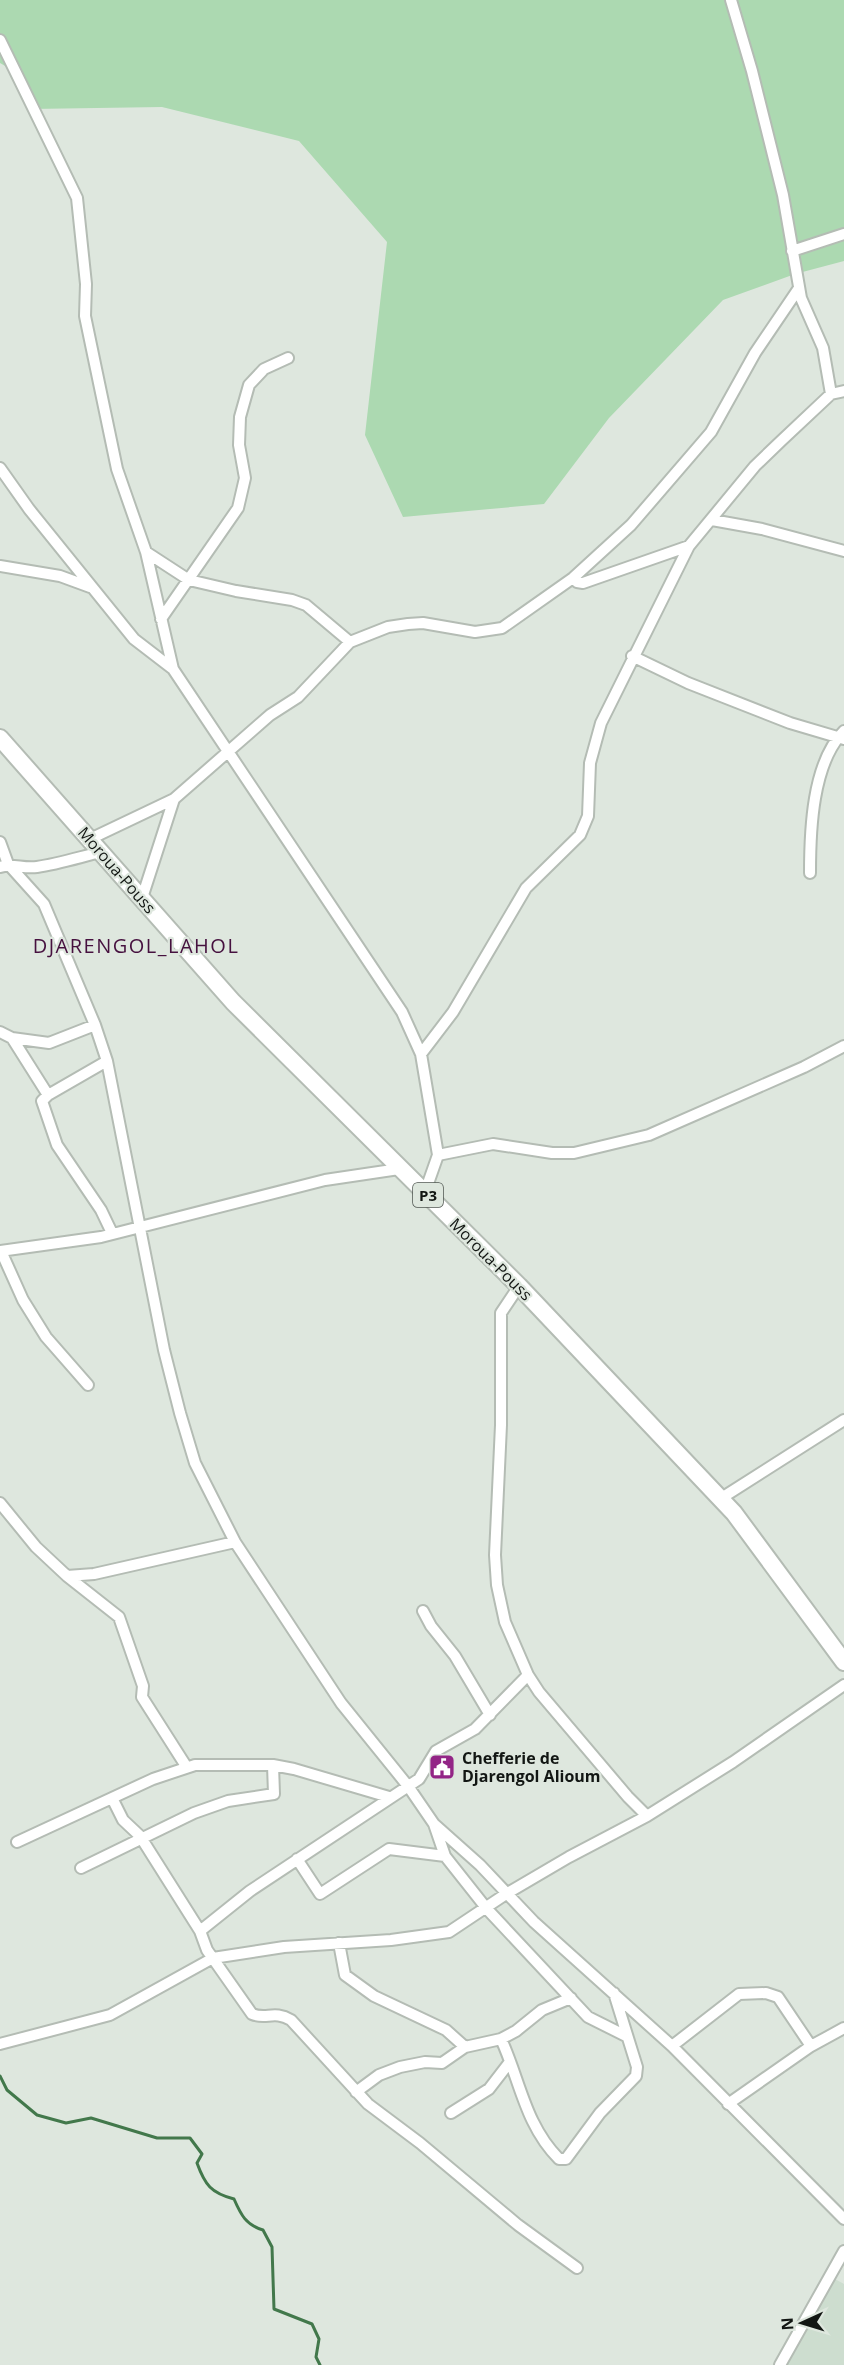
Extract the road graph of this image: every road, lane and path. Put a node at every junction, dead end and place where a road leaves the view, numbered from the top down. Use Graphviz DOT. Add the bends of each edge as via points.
graph roads {
  1 [pos="731,0"];
  2 [pos="0,40"];
  3 [pos="844,234"];
  4 [pos="792,251"];
  5 [pos="799,288"];
  6 [pos="288,358"];
  7 [pos="844,391"];
  8 [pos="831,394"];
  9 [pos="0,468"];
  10 [pos="712,520"];
  11 [pos="689,546"];
  12 [pos="844,551"];
  13 [pos="146,552"];
  14 [pos="0,566"];
  15 [pos="573,578"];
  16 [pos="189,580"];
  17 [pos="91,587"];
  18 [pos="161,619"];
  19 [pos="350,642"];
  20 [pos="632,656"];
  21 [pos="172,669"];
  22 [pos="842,736"];
  23 [pos="0,738"];
  24 [pos="228,750"];
  25 [pos="174,799"];
  26 [pos="0,842"];
  27 [pos="96,845"];
  28 [pos="4,866"];
  29 [pos="810,873"];
  30 [pos="142,898"];
  31 [pos="95,1025"];
  32 [pos="0,1032"];
  33 [pos="12,1038"];
  34 [pos="844,1046"];
  35 [pos="422,1054"];
  36 [pos="107,1060"];
  37 [pos="48,1095"];
  38 [pos="438,1155"];
  39 [pos="399,1169"];
  40 [pos="424,1192"];
  41 [pos="140,1225"];
  42 [pos="112,1233"];
  43 [pos="1,1251"];
  44 [pos="519,1286"];
  45 [pos="88,1385"];
  46 [pos="844,1420"];
  47 [pos="720,1500"];
  48 [pos="0,1503"];
  49 [pos="235,1542"];
  50 [pos="67,1576"];
  51 [pos="423,1611"];
  52 [pos="844,1662"];
  53 [pos="528,1675"];
  54 [pos="844,1685"];
  55 [pos="490,1715"];
  56 [pos="273,1765"];
  57 [pos="186,1766"];
  58 [pos="408,1786"];
  59 [pos="389,1797"];
  60 [pos="112,1798"];
  61 [pos="647,1816"];
  62 [pos="434,1824"];
  63 [pos="140,1836"];
  64 [pos="17,1842"];
  65 [pos="445,1856"];
  66 [pos="297,1859"];
  67 [pos="81,1868"];
  68 [pos="506,1894"];
  69 [pos="487,1909"];
  70 [pos="200,1931"];
  71 [pos="339,1943"];
  72 [pos="213,1958"];
  73 [pos="614,1993"];
  74 [pos="571,1998"];
  75 [pos="844,2028"];
  76 [pos="626,2036"];
  77 [pos="501,2039"];
  78 [pos="0,2044"];
  79 [pos="672,2046"];
  80 [pos="811,2046"];
  81 [pos="465,2047"];
  82 [pos="509,2063"];
  83 [pos="356,2092"];
  84 [pos="728,2104"];
  85 [pos="452,2113"];
  86 [pos="844,2218"];
  87 [pos="844,2251"];
  88 [pos="577,2268"];
  89 [pos="780,2365"];
  1 -- 4 [label="street" via="783,195"];
  2 -- 13 [label="street" via="77,198 86,274 85,316 117,469"];
  3 -- 4 [label="street"];
  4 -- 5 [label="street"];
  5 -- 8 [label="street" via="823,348"];
  5 -- 15 [label="street" via="755,353 711,432 631,525"];
  6 -- 16 [label="street" via="264,369 249,385 240,431 243,491 227,527"];
  7 -- 8 [label="street"];
  8 -- 10 [label="street" via="756,466"];
  9 -- 17 [label="street"];
  10 -- 11 [label="street"];
  10 -- 12 [label="street"];
  11 -- 15 [label="street" via="583,583"];
  11 -- 20 [label="street"];
  13 -- 16 [label="street"];
  13 -- 18 [label="street"];
  14 -- 17 [label="street" via="60,576"];
  15 -- 19 [label="street" via="502,628 475,632 408,624 388,627"];
  16 -- 18 [label="street"];
  16 -- 19 [label="street" via="292,600 313,610"];
  17 -- 21 [label="street" via="140,645"];
  18 -- 21 [label="street"];
  19 -- 24 [label="street" via="298,697"];
  20 -- 22 [label="street" via="759,711"];
  20 -- 35 [label="street" via="593,746 585,826 526,888 453,1012"];
  21 -- 24 [label="street"];
  22 -- 29 [label="street" via="813,803"];
  23 -- 27 [label="main road, Moroua-Pouss / P3"];
  24 -- 25 [label="street"];
  24 -- 35 [label="street" via="396,1002"];
  25 -- 27 [label="street"];
  25 -- 30 [label="street"];
  26 -- 28 [label="street"];
  27 -- 28 [label="street" via="38,867"];
  27 -- 30 [label="main road, Moroua-Pouss / P3"];
  28 -- 31 [label="street" via="44,903"];
  30 -- 39 [label="main road, Moroua-Pouss / P3" via="233,1002"];
  31 -- 33 [label="street" via="49,1043"];
  31 -- 36 [label="street"];
  32 -- 33 [label="street"];
  33 -- 37 [label="street"];
  34 -- 38 [label="street" via="649,1135 574,1153 493,1144"];
  35 -- 38 [label="street"];
  36 -- 37 [label="street"];
  36 -- 41 [label="street"];
  37 -- 42 [label="street" via="42,1101 52,1136"];
  38 -- 40 [label="street"];
  39 -- 40 [label="main road, Moroua-Pouss / P3"];
  39 -- 41 [label="street" via="324,1180"];
  40 -- 44 [label="main road, Moroua-Pouss / P3"];
  41 -- 42 [label="street"];
  41 -- 49 [label="street" via="164,1350 195,1463"];
  42 -- 43 [label="street"];
  43 -- 45 [label="street" via="46,1337"];
  44 -- 47 [label="main road, Moroua-Pouss / P3"];
  44 -- 53 [label="street" via="501,1313 495,1555 505,1622"];
  46 -- 47 [label="street"];
  47 -- 52 [label="main road, Moroua-Pouss / P3" via="734,1513"];
  48 -- 50 [label="street" via="36,1547"];
  49 -- 50 [label="street" via="94,1574"];
  49 -- 58 [label="street" via="342,1703"];
  50 -- 57 [label="street" via="119,1617 143,1686 142,1697"];
  51 -- 55 [label="street"];
  53 -- 55 [label="street"];
  53 -- 61 [label="street" via="547,1704"];
  54 -- 61 [label="street"];
  55 -- 58 [label="street" via="465,1737 436,1751 426,1772"];
  56 -- 57 [label="street"];
  56 -- 59 [label="street"];
  56 -- 63 [label="street" via="274,1794 214,1805"];
  57 -- 60 [label="street"];
  58 -- 59 [label="street"];
  58 -- 62 [label="street"];
  59 -- 66 [label="street"];
  60 -- 63 [label="street" via="123,1820"];
  60 -- 64 [label="street"];
  61 -- 68 [label="street"];
  62 -- 65 [label="street"];
  62 -- 68 [label="street"];
  63 -- 67 [label="street"];
  63 -- 70 [label="street"];
  65 -- 66 [label="street" via="389,1849 320,1894"];
  65 -- 69 [label="street"];
  66 -- 70 [label="street"];
  68 -- 69 [label="street"];
  68 -- 73 [label="street"];
  69 -- 71 [label="street" via="457,1929 441,1934"];
  69 -- 74 [label="street"];
  70 -- 72 [label="street"];
  71 -- 72 [label="street"];
  71 -- 81 [label="street" via="345,1975 374,1996 446,2030"];
  72 -- 78 [label="street" via="110,2016"];
  72 -- 83 [label="street" via="252,2014 279,2013 291,2020"];
  73 -- 76 [label="street"];
  73 -- 79 [label="street"];
  74 -- 76 [label="street" via="588,2017"];
  74 -- 77 [label="street" via="542,2010"];
  75 -- 80 [label="street"];
  76 -- 82 [label="street" via="637,2067 636,2076 600,2114 566,2159 559,2159 534,2126"];
  77 -- 81 [label="street"];
  77 -- 82 [label="street"];
  79 -- 80 [label="street" via="739,1994 766,1993 778,1997"];
  79 -- 84 [label="street"];
  80 -- 84 [label="street"];
  81 -- 83 [label="street" via="442,2062 417,2063 379,2075"];
  82 -- 85 [label="street" via="489,2089"];
  83 -- 88 [label="street" via="518,2225"];
  84 -- 86 [label="street"];
  87 -- 89 [label="street"];
}
